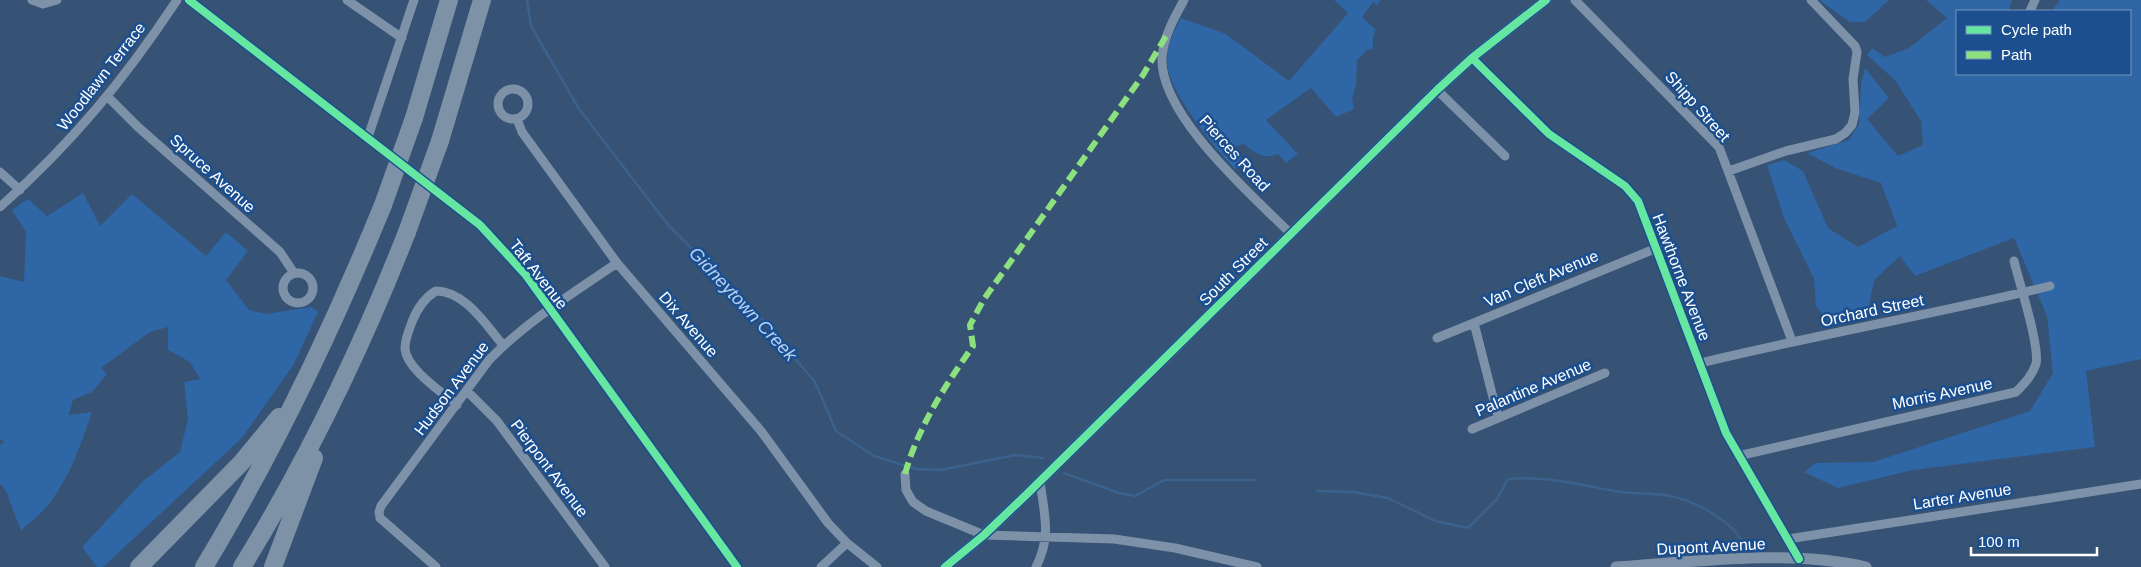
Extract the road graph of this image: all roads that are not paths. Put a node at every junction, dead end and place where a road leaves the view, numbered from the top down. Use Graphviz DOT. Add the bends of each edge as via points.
graph roads {
  1 [pos="32,0"];
  2 [pos="177,0"];
  3 [pos="189,0"];
  4 [pos="347,0"];
  5 [pos="414,0"];
  6 [pos="449,0"];
  7 [pos="482,0"];
  8 [pos="1184,0"];
  9 [pos="1546,0"];
  10 [pos="1575,0"];
  11 [pos="1811,0"];
  12 [pos="56,1"];
  13 [pos="402,38"];
  14 [pos="1472,58"];
  15 [pos="1437,90"];
  16 [pos="108,97"];
  17 [pos="517,119"];
  18 [pos="368,137"];
  19 [pos="1505,156"];
  20 [pos="1729,171"];
  21 [pos="0,172"];
  22 [pos="20,190"];
  23 [pos="0,207"];
  24 [pos="1291,234"];
  25 [pos="1656,248"];
  26 [pos="2014,261"];
  27 [pos="617,263"];
  28 [pos="294,273"];
  29 [pos="2050,286"];
  30 [pos="2021,293"];
  31 [pos="549,309"];
  32 [pos="1474,322"];
  33 [pos="328,336"];
  34 [pos="1437,338"];
  35 [pos="1792,341"];
  36 [pos="503,345"];
  37 [pos="357,350"];
  38 [pos="1700,363"];
  39 [pos="1605,373"];
  40 [pos="467,391"];
  41 [pos="457,405"];
  42 [pos="1498,418"];
  43 [pos="1472,429"];
  44 [pos="1738,456"];
  45 [pos="905,474"];
  46 [pos="1040,481"];
  47 [pos="2141,484"];
  48 [pos="984,535"];
  49 [pos="1046,536"];
  50 [pos="1788,539"];
  51 [pos="847,543"];
  52 [pos="1799,559"];
  53 [pos="139,567"];
  54 [pos="204,567"];
  55 [pos="242,567"];
  56 [pos="273,567"];
  57 [pos="436,567"];
  58 [pos="605,567"];
  59 [pos="737,567"];
  60 [pos="822,567"];
  61 [pos="877,567"];
  62 [pos="945,567"];
  63 [pos="1036,567"];
  64 [pos="1257,567"];
  65 [pos="1616,567"];
  66 [pos="1866,567"];
  1 -- 12 [label="street" via="42,4"];
  2 -- 16 [label="street, Woodlawn Terrace"];
  3 -- 18 [label="street, Taft Avenue"];
  4 -- 13 [label="street"];
  5 -- 13 [label="street"];
  6 -- 33 [label="highway, bridge" via="414,118 383,205"];
  7 -- 37 [label="highway, bridge" via="440,141 407,232"];
  8 -- 24 [label="street, Pierces Road" via="1166,36 1163,51 1170,90 1191,129"];
  9 -- 14 [label="street, South Street"];
  10 -- 20 [label="street, Shipp Street" via="1715,142"];
  11 -- 20 [label="street" via="1857,52 1852,125 1836,139 1786,151"];
  13 -- 18 [label="street"];
  14 -- 15 [label="street, South Street"];
  14 -- 25 [label="street, Hawthorne Avenue" via="1549,134 1634,194"];
  15 -- 19 [label="street"];
  15 -- 24 [label="street, South Street"];
  16 -- 22 [label="street, Woodlawn Terrace" via="81,130"];
  16 -- 28 [label="street, Spruce Avenue" via="280,252"];
  17 -- 27 [label="street, Dix Avenue" via="522,132"];
  18 -- 31 [label="street, Taft Avenue" via="480,225 525,274"];
  20 -- 35 [label="street, Shipp Street"];
  21 -- 22 [label="street"];
  22 -- 23 [label="street, Woodlawn Terrace"];
  24 -- 46 [label="street, South Street"];
  25 -- 32 [label="street, Van Cleft Avenue"];
  25 -- 38 [label="street, Hawthorne Avenue"];
  26 -- 30 [label="street, Morris Avenue"];
  27 -- 31 [label="street, Hudson Avenue"];
  27 -- 51 [label="street, Dix Avenue" via="761,431 828,523"];
  29 -- 30 [label="street, Orchard Street"];
  30 -- 35 [label="street, Orchard Street" via="1910,319"];
  30 -- 44 [label="street, Morris Avenue" via="2034,339 2036,363 2029,380 2016,392"];
  31 -- 36 [label="street, Hudson Avenue"];
  31 -- 59 [label="street, Taft Avenue"];
  32 -- 34 [label="street, Van Cleft Avenue"];
  32 -- 42 [label="street"];
  33 -- 53 [label="highway" via="266,435"];
  33 -- 54 [label="highway" via="266,459"];
  35 -- 38 [label="street, Orchard Street"];
  36 -- 40 [label="street, Hudson Avenue"];
  36 -- 41 [label="street" via="476,312 454,295 436,292 423,302 406,338 406,355 414,368"];
  37 -- 55 [label="highway" via="295,474"];
  37 -- 56 [label="highway"];
  38 -- 44 [label="street, Hawthorne Avenue" via="1718,416"];
  39 -- 42 [label="street, Palantine Avenue"];
  40 -- 41 [label="street, Hudson Avenue"];
  40 -- 58 [label="street, Pierpont Avenue" via="497,422"];
  41 -- 57 [label="street, Hudson Avenue" via="379,512 380,518"];
  42 -- 43 [label="street, Palantine Avenue"];
  44 -- 50 [label="street, Hawthorne Avenue"];
  45 -- 48 [label="street" via="906,490 913,502 926,511"];
  46 -- 48 [label="street, South Street"];
  46 -- 49 [label="street"];
  47 -- 50 [label="street, Larter Avenue"];
  48 -- 49 [label="street"];
  48 -- 62 [label="street, South Street"];
  49 -- 63 [label="street"];
  49 -- 64 [label="street" via="1174,548"];
  50 -- 52 [label="street, Hawthorne Avenue"];
  51 -- 60 [label="street"];
  51 -- 61 [label="street, Dix Avenue"];
  52 -- 65 [label="street, Dupont Avenue"];
  52 -- 66 [label="street, Dupont Avenue" via="1846,562"];
}
